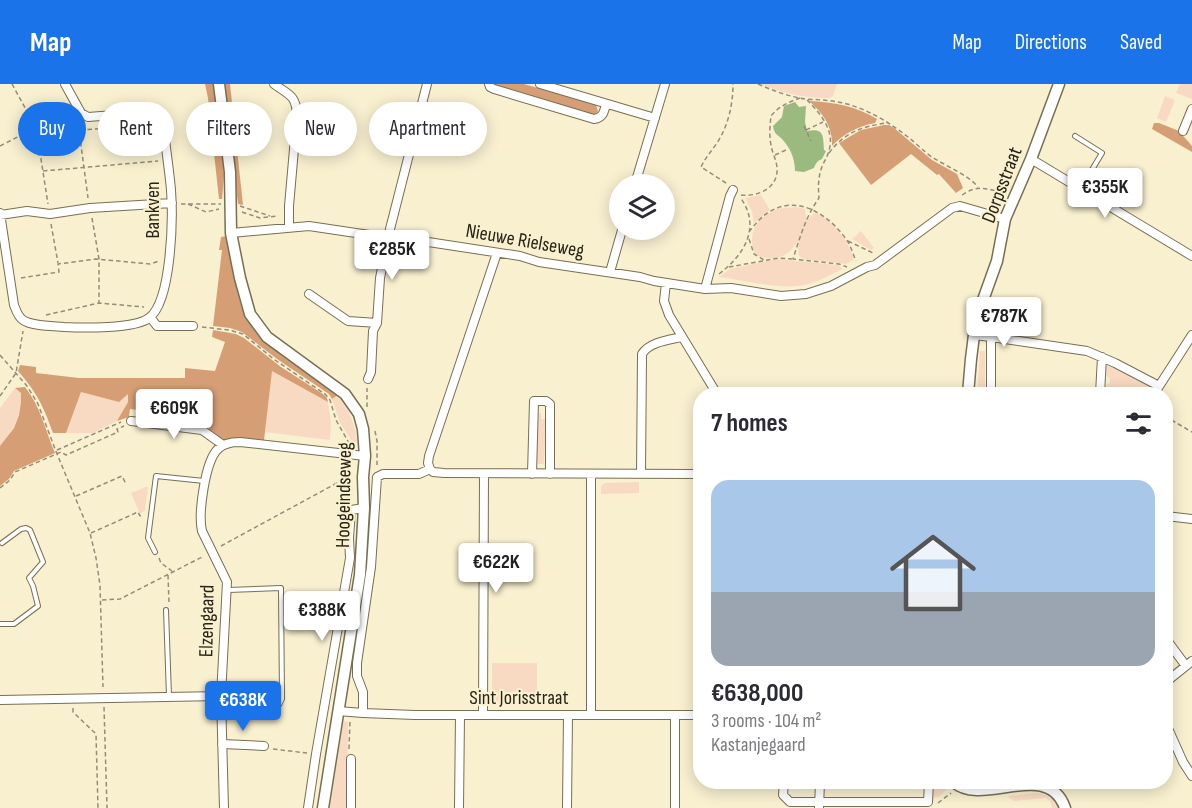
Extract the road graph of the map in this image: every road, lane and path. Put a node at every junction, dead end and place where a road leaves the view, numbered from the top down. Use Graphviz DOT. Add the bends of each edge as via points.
graph roads {
  1 [pos="12,84"];
  2 [pos="65,84"];
  3 [pos="219,84"];
  4 [pos="274,84"];
  5 [pos="427,84"];
  6 [pos="489,84"];
  7 [pos="540,84"];
  8 [pos="665,84"];
  9 [pos="733,84"];
  10 [pos="758,84"];
  11 [pos="1059,84"];
  12 [pos="800,98"];
  13 [pos="806,99"];
  14 [pos="22,102"];
  15 [pos="75,102"];
  16 [pos="606,104"];
  17 [pos="1192,109"];
  18 [pos="655,118"];
  19 [pos="824,121"];
  20 [pos="887,123"];
  21 [pos="804,126"];
  22 [pos="806,130"];
  23 [pos="1183,131"];
  24 [pos="18,136"];
  25 [pos="1075,136"];
  26 [pos="811,141"];
  27 [pos="0,146"];
  28 [pos="788,149"];
  29 [pos="828,153"];
  30 [pos="774,155"];
  31 [pos="40,156"];
  32 [pos="168,156"];
  33 [pos="1031,159"];
  34 [pos="168,160"];
  35 [pos="43,171"];
  36 [pos="638,174"];
  37 [pos="978,187"];
  38 [pos="1080,189"];
  39 [pos="733,190"];
  40 [pos="1015,195"];
  41 [pos="960,202"];
  42 [pos="172,203"];
  43 [pos="231,207"];
  44 [pos="811,209"];
  45 [pos="50,214"];
  46 [pos="0,215"];
  47 [pos="1005,219"];
  48 [pos="289,227"];
  49 [pos="749,232"];
  50 [pos="231,233"];
  51 [pos="389,236"];
  52 [pos="749,239"];
  53 [pos="619,240"];
  54 [pos="847,240"];
  55 [pos="497,253"];
  56 [pos="880,256"];
  57 [pos="1192,256"];
  58 [pos="793,259"];
  59 [pos="765,260"];
  60 [pos="169,262"];
  61 [pos="58,264"];
  62 [pos="857,264"];
  63 [pos="728,267"];
  64 [pos="846,271"];
  65 [pos="610,272"];
  66 [pos="10,280"];
  67 [pos="666,283"];
  68 [pos="706,286"];
  69 [pos="309,294"];
  70 [pos="157,309"];
  71 [pos="46,315"];
  72 [pos="150,318"];
  73 [pos="25,321"];
  74 [pos="377,323"];
  75 [pos="193,326"];
  76 [pos="974,335"];
  77 [pos="1192,335"];
  78 [pos="681,337"];
  79 [pos="991,337"];
  80 [pos="0,355"];
  81 [pos="1102,357"];
  82 [pos="16,373"];
  83 [pos="368,379"];
  84 [pos="1159,386"];
  85 [pos="713,387"];
  86 [pos="969,387"];
  87 [pos="991,387"];
  88 [pos="1100,387"];
  89 [pos="0,396"];
  90 [pos="367,410"];
  91 [pos="131,421"];
  92 [pos="1173,421"];
  93 [pos="1192,432"];
  94 [pos="223,446"];
  95 [pos="56,452"];
  96 [pos="349,454"];
  97 [pos="365,456"];
  98 [pos="430,469"];
  99 [pos="484,474"];
  100 [pos="532,474"];
  101 [pos="550,474"];
  102 [pos="591,474"];
  103 [pos="641,474"];
  104 [pos="693,474"];
  105 [pos="348,477"];
  106 [pos="363,477"];
  107 [pos="128,481"];
  108 [pos="205,481"];
  109 [pos="0,488"];
  110 [pos="353,492"];
  111 [pos="76,496"];
  112 [pos="364,508"];
  113 [pos="151,509"];
  114 [pos="1173,517"];
  115 [pos="1192,519"];
  116 [pos="90,533"];
  117 [pos="2,543"];
  118 [pos="213,551"];
  119 [pos="155,552"];
  120 [pos="173,572"];
  121 [pos="168,574"];
  122 [pos="227,590"];
  123 [pos="101,600"];
  124 [pos="166,610"];
  125 [pos="0,624"];
  126 [pos="1173,647"];
  127 [pos="1189,664"];
  128 [pos="1173,677"];
  129 [pos="221,696"];
  130 [pos="169,697"];
  131 [pos="73,698"];
  132 [pos="104,698"];
  133 [pos="0,700"];
  134 [pos="271,705"];
  135 [pos="338,711"];
  136 [pos="363,714"];
  137 [pos="460,715"];
  138 [pos="483,715"];
  139 [pos="568,715"];
  140 [pos="591,715"];
  141 [pos="675,715"];
  142 [pos="693,715"];
  143 [pos="1173,740"];
  144 [pos="222,744"];
  145 [pos="264,746"];
  146 [pos="315,754"];
  147 [pos="351,759"];
  148 [pos="1192,776"];
  149 [pos="783,789"];
  150 [pos="820,789"];
  151 [pos="929,789"];
  152 [pos="951,789"];
  153 [pos="966,789"];
  154 [pos="1008,789"];
  155 [pos="1052,789"];
  156 [pos="819,805"];
  157 [pos="935,806"];
  158 [pos="98,808"];
  159 [pos="106,808"];
  160 [pos="224,808"];
  161 [pos="308,808"];
  162 [pos="323,808"];
  163 [pos="351,808"];
  164 [pos="459,808"];
  165 [pos="567,808"];
  166 [pos="675,808"];
  167 [pos="1065,808"];
  1 -- 14 [label="path"];
  2 -- 15 [label="street"];
  3 -- 43 [label="street, Hoogeindseweg"];
  4 -- 48 [label="street" via="297,103"];
  5 -- 51 [label="street"];
  6 -- 16 [label="street" via="494,90 594,119 603,116"];
  7 -- 16 [label="street"];
  8 -- 18 [label="street"];
  9 -- 39 [label="path" via="727,122 701,167"];
  10 -- 12 [label="path"];
  11 -- 33 [label="street, Dorpsstraat"];
  12 -- 13 [label="path"];
  12 -- 30 [label="path" via="786,103 771,116"];
  13 -- 19 [label="path"];
  13 -- 20 [label="path" via="850,104"];
  16 -- 18 [label="street"];
  17 -- 23 [label="street"];
  18 -- 36 [label="street"];
  19 -- 22 [label="path"];
  19 -- 29 [label="path" via="830,134"];
  20 -- 29 [label="path" via="849,134"];
  20 -- 37 [label="path"];
  21 -- 22 [label="path"];
  22 -- 26 [label="path"];
  24 -- 27 [label="path"];
  25 -- 38 [label="lane" via="1102,153"];
  28 -- 30 [label="path"];
  29 -- 44 [label="path" via="818,180 819,198"];
  30 -- 49 [label="path" via="778,172 767,189 750,196 738,194 749,216"];
  31 -- 35 [label="path"];
  32 -- 34 [label="street, Bankven"];
  33 -- 38 [label="street"];
  33 -- 40 [label="street, Dorpsstraat"];
  34 -- 35 [label="path"];
  34 -- 42 [label="street, Bankven"];
  35 -- 45 [label="path"];
  37 -- 40 [label="path"];
  37 -- 41 [label="path"];
  38 -- 57 [label="street"];
  39 -- 68 [label="street"];
  40 -- 47 [label="street, Dorpsstraat"];
  41 -- 47 [label="street"];
  41 -- 68 [label="street, Nieuwe Rielseweg" via="881,261 818,291 781,296"];
  42 -- 45 [label="street"];
  42 -- 60 [label="street, Bankven"];
  43 -- 43 [label="path" via="260,218 271,216 242,207"];
  43 -- 43 [label="path" via="222,204 188,204 206,212"];
  43 -- 50 [label="street, Hoogeindseweg"];
  44 -- 49 [label="path" via="777,208 764,215"];
  44 -- 54 [label="path" via="829,219"];
  44 -- 58 [label="path"];
  45 -- 46 [label="street" via="27,211"];
  45 -- 61 [label="path"];
  46 -- 66 [label="street"];
  47 -- 76 [label="street, Dorpsstraat" via="997,261"];
  48 -- 50 [label="street, Nieuwe Rielseweg"];
  48 -- 51 [label="street, Nieuwe Rielseweg"];
  49 -- 52 [label="path"];
  50 -- 97 [label="street, Hoogeindseweg" via="250,314 267,337 338,388 354,405 363,429"];
  51 -- 55 [label="street, Nieuwe Rielseweg"];
  51 -- 74 [label="street" via="380,278"];
  52 -- 59 [label="path" via="754,254"];
  52 -- 63 [label="path"];
  53 -- 65 [label="street"];
  54 -- 56 [label="path"];
  54 -- 62 [label="path"];
  55 -- 65 [label="street, Nieuwe Rielseweg"];
  55 -- 98 [label="street" via="429,456"];
  58 -- 59 [label="path"];
  58 -- 64 [label="path" via="851,268"];
  59 -- 63 [label="path"];
  60 -- 61 [label="path" via="96,259"];
  60 -- 70 [label="street, Bankven"];
  61 -- 66 [label="path" via="59,272"];
  63 -- 68 [label="path"];
  65 -- 67 [label="street, Nieuwe Rielseweg"];
  66 -- 73 [label="street" via="16,312"];
  67 -- 68 [label="street, Nieuwe Rielseweg"];
  67 -- 78 [label="street" via="665,307"];
  69 -- 74 [label="street" via="348,321"];
  70 -- 71 [label="path" via="99,303"];
  70 -- 72 [label="street, Bankven"];
  72 -- 73 [label="street" via="99,328"];
  72 -- 75 [label="street" via="157,326"];
  73 -- 82 [label="path"];
  74 -- 83 [label="street"];
  75 -- 96 [label="path" via="239,333 325,394 349,442"];
  76 -- 79 [label="street"];
  76 -- 86 [label="street, Dorpsstraat"];
  77 -- 84 [label="street"];
  78 -- 85 [label="street"];
  78 -- 103 [label="street" via="649,346 642,354"];
  79 -- 81 [label="street" via="1087,351"];
  79 -- 87 [label="street"];
  80 -- 82 [label="path"];
  81 -- 84 [label="street"];
  81 -- 88 [label="street"];
  82 -- 89 [label="path"];
  82 -- 95 [label="path" via="38,404"];
  83 -- 90 [label="path"];
  91 -- 94 [label="street" via="202,430"];
  91 -- 95 [label="path" via="124,420"];
  91 -- 95 [label="path" via="118,432 66,455"];
  92 -- 93 [label="path"];
  94 -- 96 [label="street" via="250,442"];
  94 -- 108 [label="street, Elzengaard" via="212,457"];
  95 -- 109 [label="path" via="15,472"];
  95 -- 111 [label="path"];
  96 -- 97 [label="street"];
  96 -- 105 [label="path"];
  97 -- 106 [label="street, Hoogeindseweg"];
  98 -- 99 [label="street" via="439,473"];
  98 -- 136 [label="street, Hoogeindseweg" via="419,474 377,477 371,567 357,663"];
  99 -- 100 [label="street"];
  99 -- 138 [label="street"];
  100 -- 101 [label="street"];
  100 -- 101 [label="street" via="534,401 546,401 550,404"];
  101 -- 102 [label="street"];
  102 -- 103 [label="street"];
  102 -- 140 [label="street"];
  103 -- 104 [label="street"];
  105 -- 106 [label="path"];
  105 -- 110 [label="path"];
  105 -- 118 [label="path"];
  106 -- 112 [label="street, Hoogeindseweg"];
  107 -- 111 [label="path" via="122,476"];
  108 -- 113 [label="lane" via="156,476"];
  108 -- 118 [label="street, Elzengaard" via="200,523"];
  111 -- 116 [label="path"];
  112 -- 135 [label="street, Hoogeindseweg" via="360,575"];
  112 -- 146 [label="street" via="351,510 351,558"];
  113 -- 116 [label="path"];
  113 -- 119 [label="lane" via="148,538"];
  114 -- 115 [label="street"];
  116 -- 123 [label="path"];
  117 -- 125 [label="lane" via="26,528 44,562 29,578 38,606 14,624"];
  118 -- 120 [label="path"];
  118 -- 122 [label="street, Elzengaard" via="225,575"];
  119 -- 120 [label="path"];
  120 -- 121 [label="path"];
  121 -- 123 [label="path" via="120,599"];
  121 -- 124 [label="path"];
  122 -- 129 [label="street, Elzengaard"];
  122 -- 134 [label="lane" via="280,588 282,699 279,705"];
  123 -- 132 [label="path"];
  124 -- 130 [label="lane"];
  126 -- 127 [label="street"];
  127 -- 128 [label="street"];
  129 -- 130 [label="street"];
  129 -- 144 [label="street, Elzengaard"];
  130 -- 132 [label="street"];
  131 -- 132 [label="street"];
  131 -- 133 [label="street"];
  131 -- 158 [label="path" via="73,712 96,734"];
  132 -- 159 [label="path"];
  135 -- 136 [label="street, Sint Jorisstraat"];
  135 -- 162 [label="street, Hoogeindseweg"];
  136 -- 137 [label="street, Sint Jorisstraat"];
  137 -- 138 [label="street, Sint Jorisstraat"];
  137 -- 164 [label="street"];
  138 -- 139 [label="street, Sint Jorisstraat"];
  139 -- 140 [label="street, Sint Jorisstraat"];
  139 -- 165 [label="street"];
  140 -- 141 [label="street, Sint Jorisstraat"];
  141 -- 142 [label="street, Sint Jorisstraat"];
  141 -- 166 [label="street"];
  143 -- 148 [label="street"];
  144 -- 145 [label="street"];
  144 -- 160 [label="street, Elzengaard"];
  145 -- 146 [label="path"];
  146 -- 161 [label="street"];
  147 -- 163 [label="street"];
  149 -- 156 [label="street" via="783,795 790,802"];
  150 -- 156 [label="street"];
  151 -- 156 [label="street" via="928,802"];
  152 -- 157 [label="path"];
  153 -- 154 [label="street"];
  155 -- 167 [label="street"];
}
